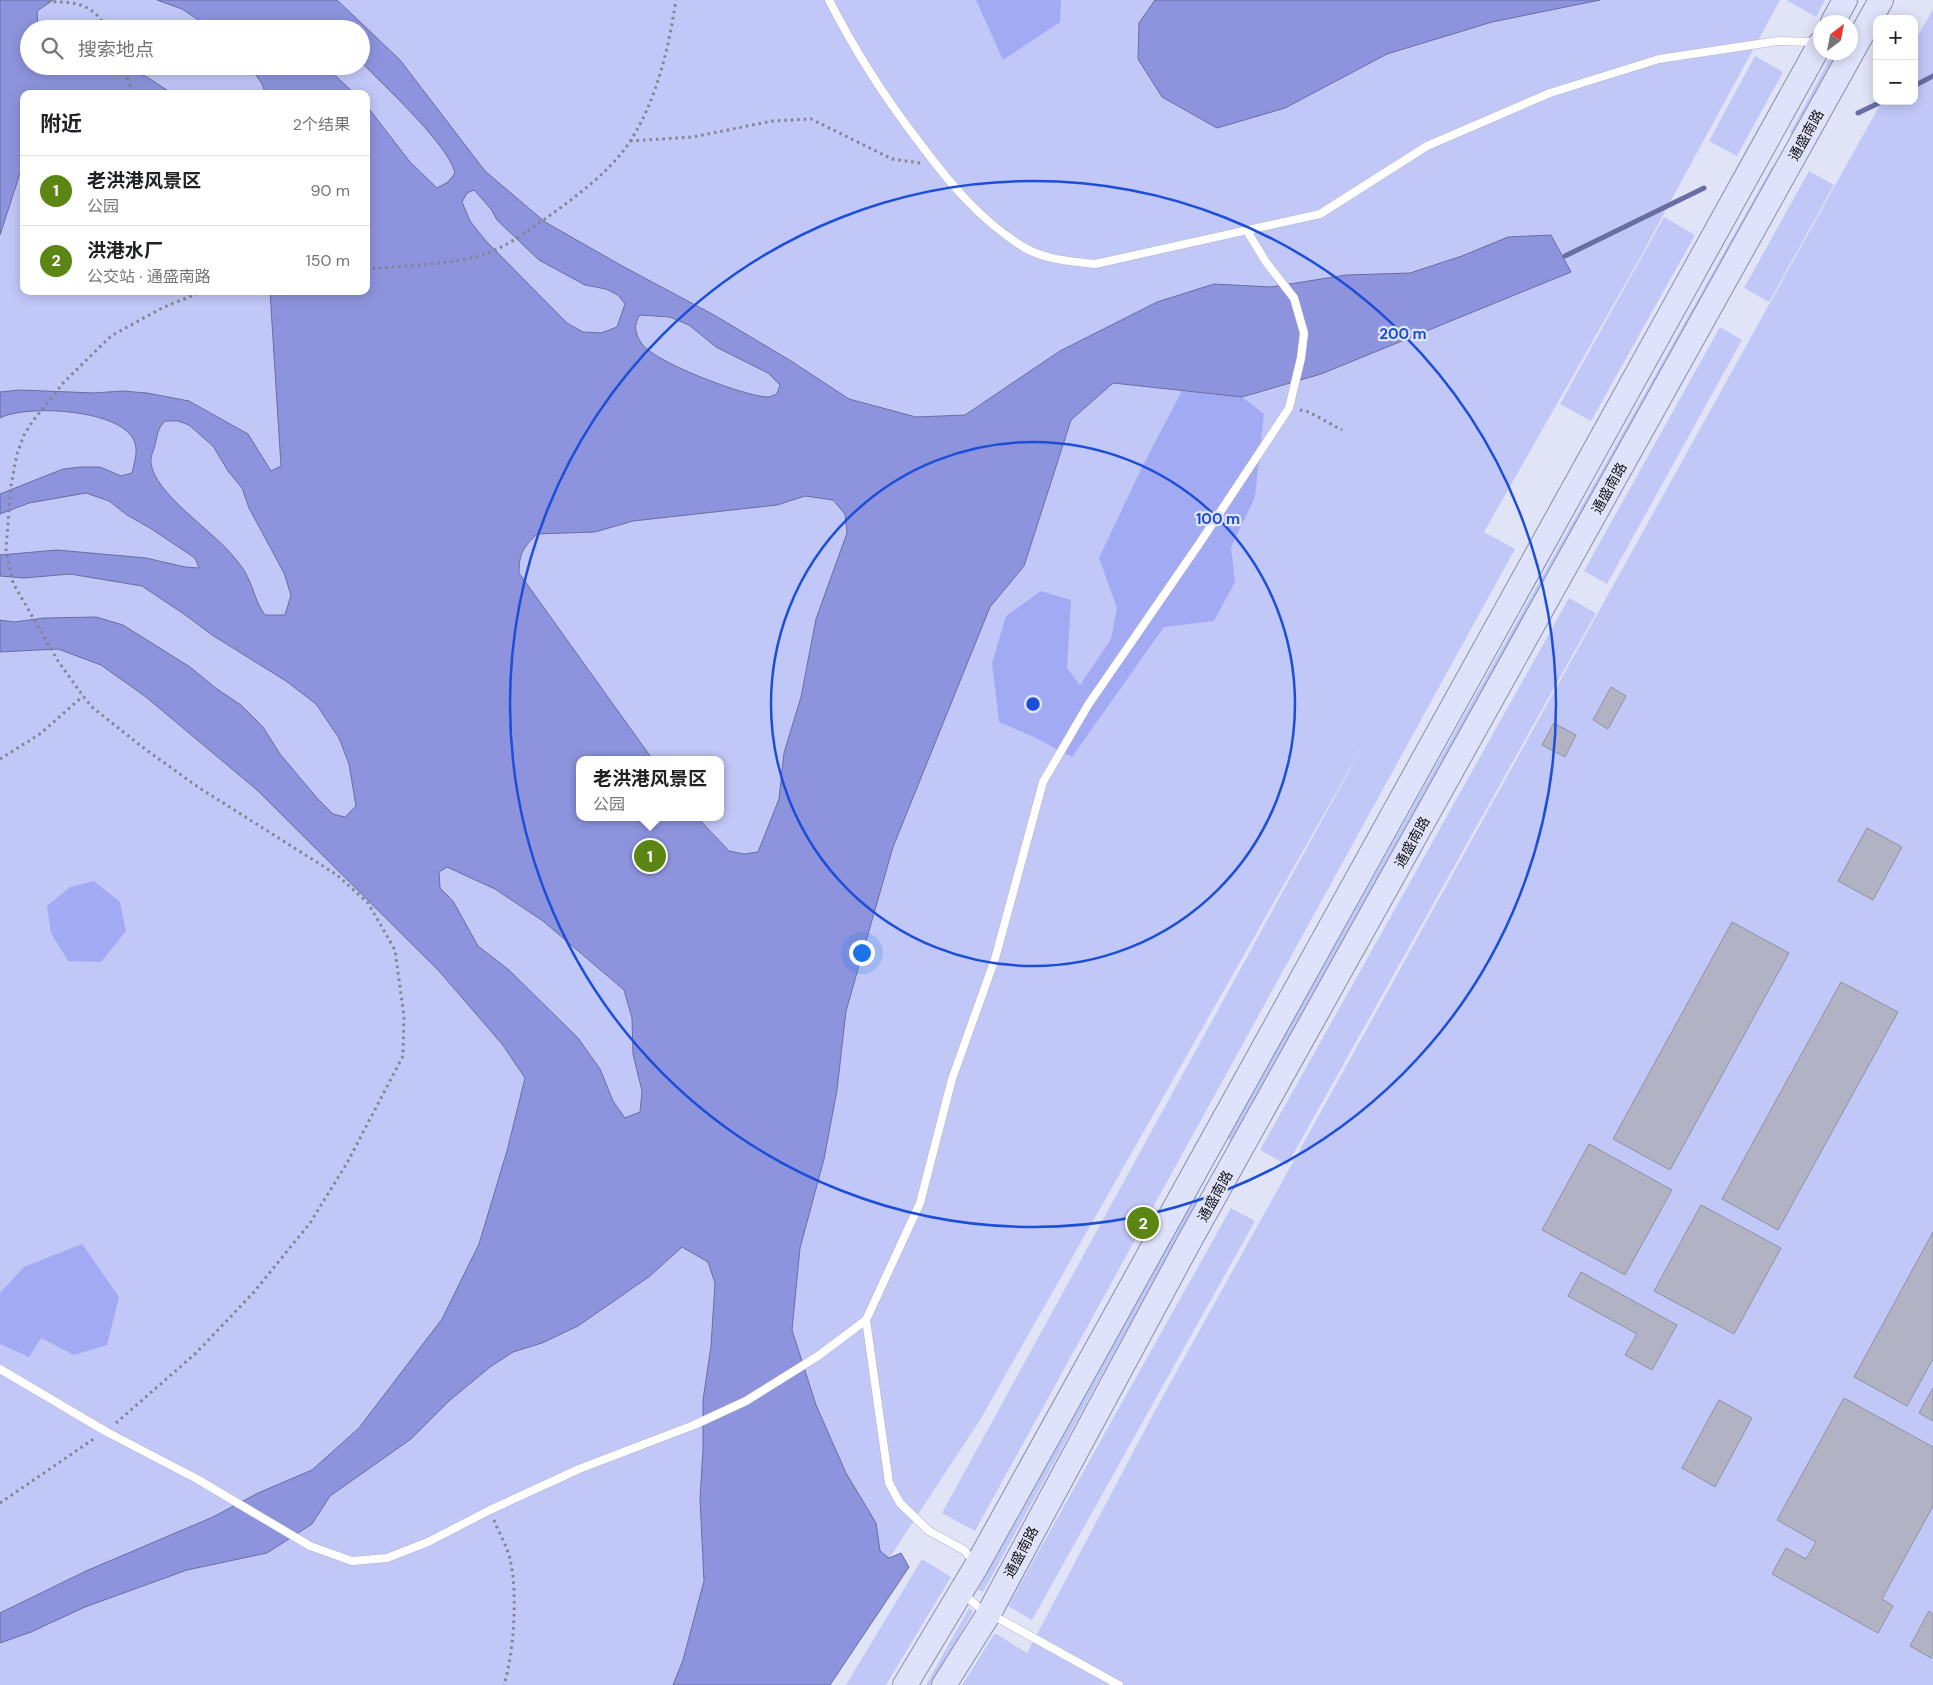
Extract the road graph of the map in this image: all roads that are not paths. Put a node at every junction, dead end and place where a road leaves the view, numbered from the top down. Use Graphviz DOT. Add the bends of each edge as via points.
graph roads {
  1 [pos="829,0"];
  2 [pos="1845,0"];
  3 [pos="1881,0"];
  4 [pos="1836,15"];
  5 [pos="1813,43"];
  6 [pos="1813,56"];
  7 [pos="1246,231"];
  8 [pos="866,1320"];
  9 [pos="0,1369"];
  10 [pos="977,1565"];
  11 [pos="961,1591"];
  12 [pos="988,1614"];
  13 [pos="904,1685"];
  14 [pos="944,1685"];
  15 [pos="1119,1685"];
  1 -- 7 [label="lane" via="883,94 935,165 984,219 1026,248 1058,260 1095,264"];
  2 -- 4 [label="main road"];
  3 -- 12 [label="main road, 通盛南路" via="1190,1240"];
  5 -- 7 [label="lane" via="1778,41 1660,58 1550,93 1427,146 1320,214"];
  6 -- 10 [label="main road"];
  7 -- 8 [label="lane" via="1294,298 1304,333 1289,408 1088,705 1043,782 995,959 952,1079 920,1203"];
  8 -- 9 [label="lane" via="818,1356 746,1400 694,1425 579,1469 428,1542 387,1558 352,1561 310,1546"];
  8 -- 10 [label="lane" via="889,1483 900,1503 930,1531 964,1550"];
  10 -- 11 [label="main road"];
  11 -- 12 [label="lane"];
  11 -- 13 [label="main road"];
  12 -- 14 [label="main road, 通盛南路"];
  12 -- 15 [label="lane"];
}
